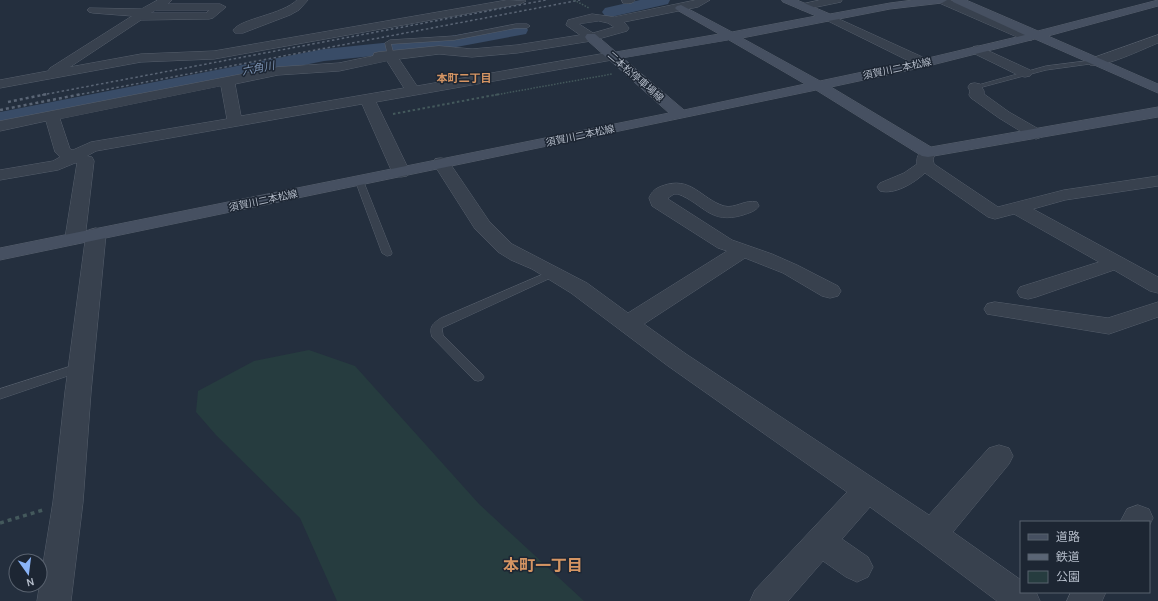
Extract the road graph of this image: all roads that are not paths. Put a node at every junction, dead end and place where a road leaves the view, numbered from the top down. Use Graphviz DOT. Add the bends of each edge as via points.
graph roads {
  1 [pos="167,0"];
  2 [pos="303,0"];
  3 [pos="518,0"];
  4 [pos="705,0"];
  5 [pos="787,0"];
  6 [pos="837,0"];
  7 [pos="941,0"];
  8 [pos="957,0"];
  9 [pos="968,0"];
  10 [pos="453,2"];
  11 [pos="902,2"];
  12 [pos="1156,5"];
  13 [pos="802,7"];
  14 [pos="681,8"];
  15 [pos="93,10"];
  16 [pos="471,10"];
  17 [pos="145,12"];
  18 [pos="373,15"];
  19 [pos="828,18"];
  20 [pos="613,21"];
  21 [pos="388,25"];
  22 [pos="527,26"];
  23 [pos="239,30"];
  24 [pos="1038,35"];
  25 [pos="731,36"];
  26 [pos="591,37"];
  27 [pos="1158,39"];
  28 [pos="978,50"];
  29 [pos="393,56"];
  30 [pos="612,56"];
  31 [pos="312,62"];
  32 [pos="1095,62"];
  33 [pos="924,63"];
  34 [pos="1024,73"];
  35 [pos="50,76"];
  36 [pos="306,83"];
  37 [pos="0,84"];
  38 [pos="819,86"];
  39 [pos="975,87"];
  40 [pos="228,88"];
  41 [pos="41,89"];
  42 [pos="1158,89"];
  43 [pos="413,91"];
  44 [pos="245,92"];
  45 [pos="367,99"];
  46 [pos="1158,112"];
  47 [pos="681,115"];
  48 [pos="52,116"];
  49 [pos="235,122"];
  50 [pos="0,126"];
  51 [pos="1036,134"];
  52 [pos="75,156"];
  53 [pos="927,159"];
  54 [pos="441,163"];
  55 [pos="401,172"];
  56 [pos="0,175"];
  57 [pos="359,180"];
  58 [pos="1158,181"];
  59 [pos="886,187"];
  60 [pos="750,206"];
  61 [pos="1018,208"];
  62 [pos="86,236"];
  63 [pos="743,250"];
  64 [pos="387,252"];
  65 [pos="0,254"];
  66 [pos="1116,263"];
  67 [pos="553,273"];
  68 [pos="1156,283"];
  69 [pos="830,291"];
  70 [pos="1028,292"];
  71 [pos="1158,309"];
  72 [pos="995,310"];
  73 [pos="627,324"];
  74 [pos="81,367"];
  75 [pos="478,377"];
  76 [pos="0,394"];
  77 [pos="1000,456"];
  78 [pos="867,490"];
  79 [pos="932,534"];
  80 [pos="820,542"];
  81 [pos="857,567"];
  82 [pos="54,601"];
  83 [pos="767,601"];
  84 [pos="1023,601"];
  1 -- 17 [label="street"];
  2 -- 23 [label="street" via="288,12"];
  3 -- 16 [label="street" via="520,1"];
  4 -- 14 [label="street"];
  5 -- 13 [label="main road"];
  6 -- 13 [label="street"];
  7 -- 11 [label="main road"];
  7 -- 24 [label="street"];
  8 -- 24 [label="main road"];
  9 -- 24 [label="street"];
  10 -- 16 [label="street"];
  11 -- 19 [label="main road"];
  12 -- 24 [label="main road, 須賀川二本松線"];
  13 -- 19 [label="main road"];
  14 -- 20 [label="street"];
  14 -- 25 [label="main road"];
  15 -- 17 [label="street"];
  16 -- 21 [label="street"];
  17 -- 17 [label="street" via="220,7 209,16"];
  17 -- 35 [label="street" via="74,57"];
  18 -- 21 [label="street" via="385,14"];
  19 -- 25 [label="main road"];
  19 -- 33 [label="street"];
  20 -- 26 [label="street" via="624,28"];
  20 -- 26 [label="street" via="602,17 572,23"];
  21 -- 35 [label="street" via="214,55 141,58"];
  22 -- 29 [label="lane" via="470,36"];
  24 -- 28 [label="main road, 須賀川二本松線"];
  24 -- 32 [label="main road"];
  25 -- 30 [label="main road"];
  25 -- 38 [label="main road"];
  26 -- 29 [label="street" via="546,46 484,53 443,50"];
  26 -- 30 [label="main road, 二本松停車場線"];
  27 -- 32 [label="street"];
  28 -- 33 [label="main road, 須賀川二本松線"];
  28 -- 34 [label="street"];
  29 -- 31 [label="street" via="368,55"];
  29 -- 36 [label="street"];
  29 -- 40 [label="street" via="339,67 278,72"];
  29 -- 43 [label="street"];
  30 -- 43 [label="street"];
  30 -- 47 [label="main road, 二本松停車場線"];
  32 -- 34 [label="lane"];
  32 -- 42 [label="main road"];
  33 -- 38 [label="main road, 須賀川二本松線"];
  34 -- 39 [label="lane"];
  35 -- 37 [label="street"];
  35 -- 41 [label="street"];
  38 -- 47 [label="main road, 須賀川二本松線"];
  38 -- 53 [label="main road"];
  39 -- 51 [label="street" via="976,95"];
  40 -- 44 [label="street"];
  40 -- 48 [label="street" via="160,106 135,108 135,99"];
  40 -- 49 [label="street"];
  43 -- 45 [label="street"];
  45 -- 49 [label="street"];
  45 -- 55 [label="street"];
  46 -- 51 [label="main road"];
  47 -- 54 [label="main road, 須賀川二本松線"];
  48 -- 50 [label="street"];
  48 -- 52 [label="street" via="63,152"];
  49 -- 52 [label="street" via="91,147"];
  51 -- 53 [label="main road"];
  52 -- 56 [label="street" via="58,165"];
  52 -- 62 [label="street" via="86,161"];
  53 -- 59 [label="street" via="910,177"];
  53 -- 61 [label="street" via="995,213"];
  54 -- 55 [label="main road, 須賀川二本松線"];
  54 -- 67 [label="street" via="482,225 504,248"];
  55 -- 57 [label="main road, 須賀川二本松線"];
  57 -- 62 [label="main road, 須賀川二本松線"];
  57 -- 64 [label="lane"];
  58 -- 61 [label="street" via="1064,195"];
  60 -- 63 [label="street" via="726,212 717,210 678,188 668,189 658,197 659,202 725,244"];
  61 -- 66 [label="street"];
  62 -- 65 [label="main road, 須賀川二本松線"];
  62 -- 74 [label="street"];
  63 -- 69 [label="street" via="790,269"];
  63 -- 73 [label="street"];
  66 -- 68 [label="street"];
  66 -- 70 [label="street"];
  67 -- 73 [label="street" via="579,288"];
  67 -- 75 [label="lane" via="445,320 437,326 438,337"];
  71 -- 72 [label="street" via="1109,326"];
  73 -- 78 [label="street"];
  74 -- 76 [label="lane"];
  74 -- 82 [label="street" via="68,502"];
  77 -- 79 [label="street"];
  78 -- 79 [label="street"];
  78 -- 80 [label="street"];
  79 -- 84 [label="street"];
  80 -- 81 [label="street"];
  80 -- 83 [label="street"];
}
